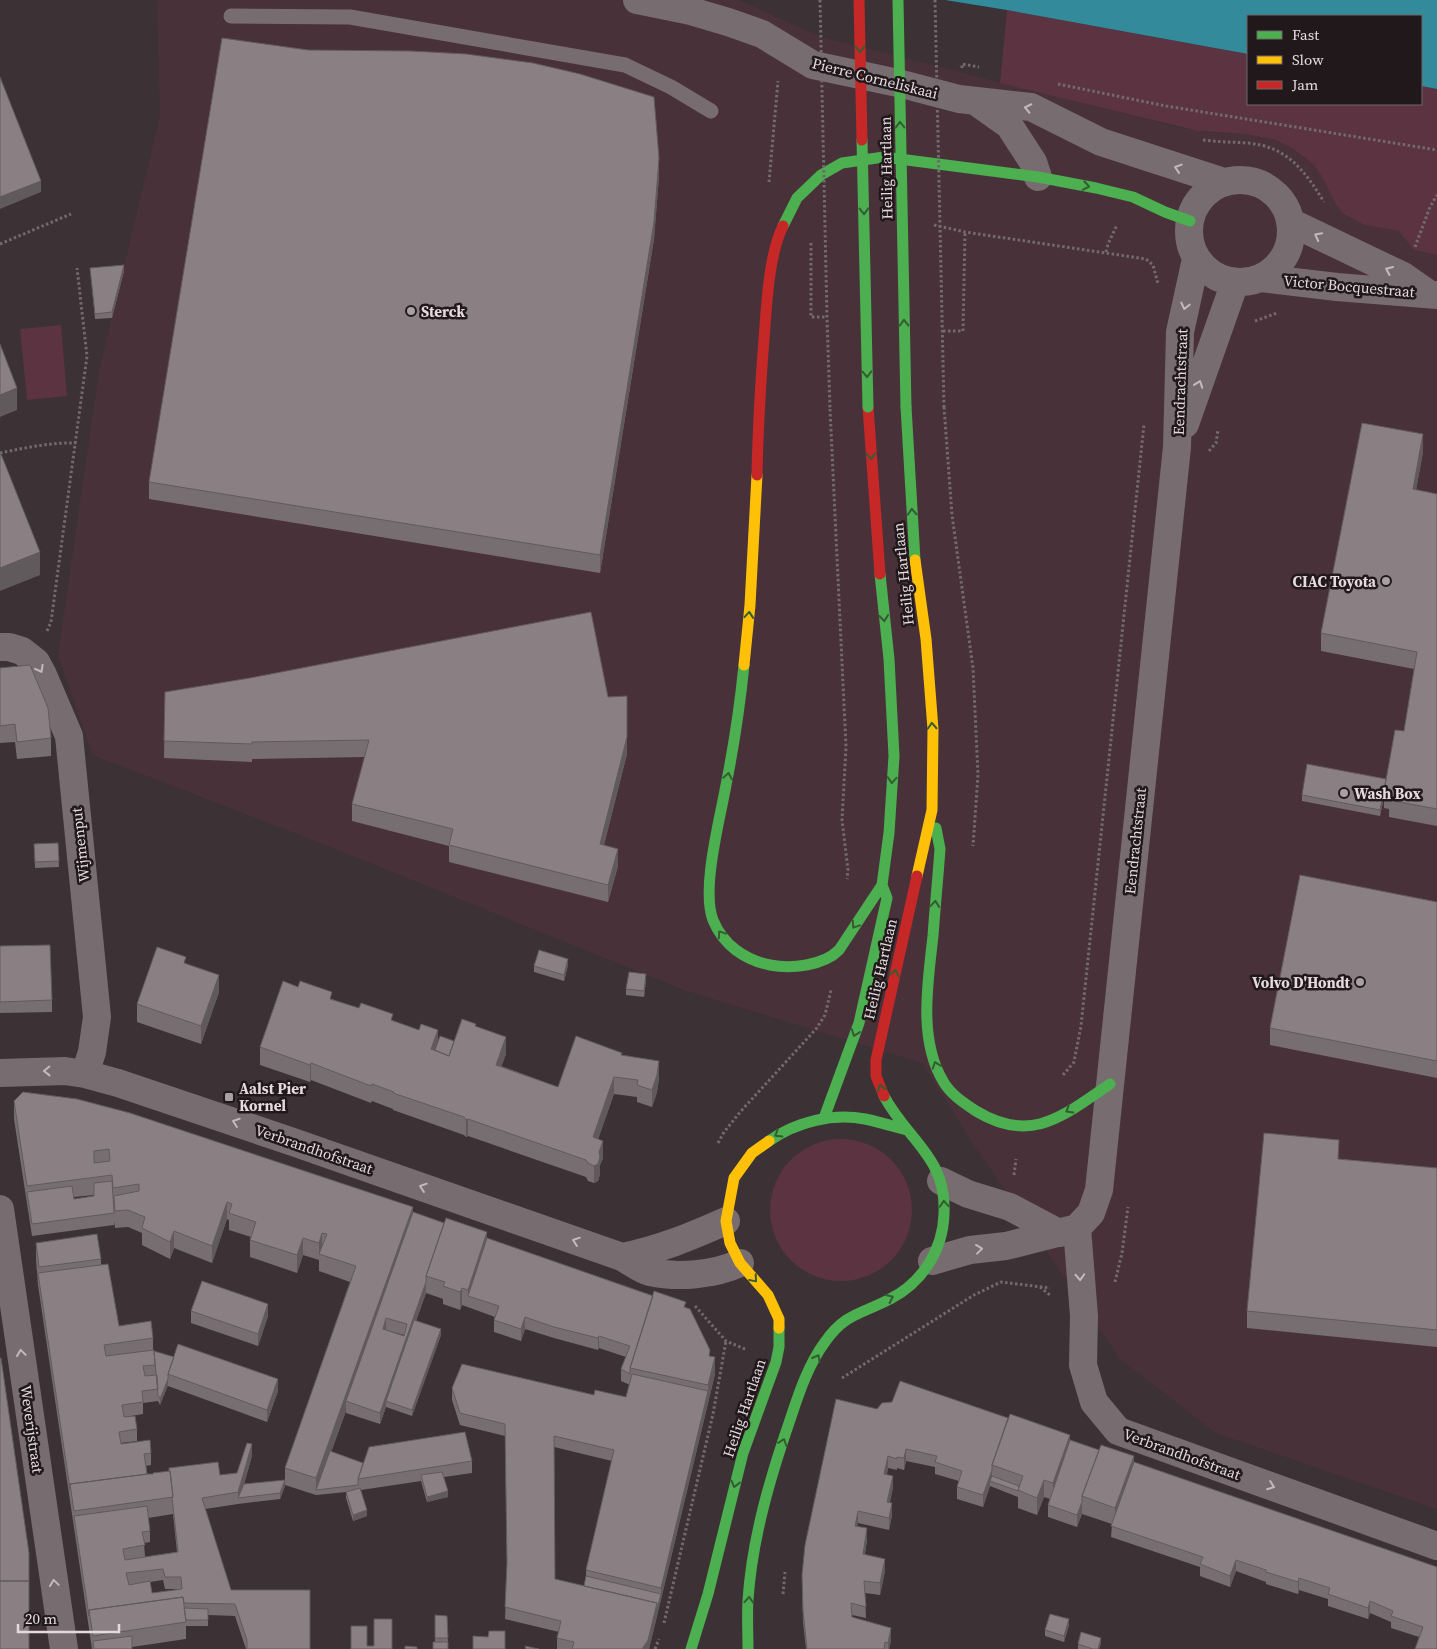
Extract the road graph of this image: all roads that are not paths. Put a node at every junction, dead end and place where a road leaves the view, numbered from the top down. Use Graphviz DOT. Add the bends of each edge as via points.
graph roads {
  1 [pos="637,0"];
  2 [pos="859,0"];
  3 [pos="898,0"];
  4 [pos="231,16"];
  5 [pos="967,100"];
  6 [pos="711,112"];
  7 [pos="1038,177"];
  8 [pos="1224,182"];
  9 [pos="1190,221"];
  10 [pos="1290,222"];
  11 [pos="1196,259"];
  12 [pos="1248,280"];
  13 [pos="1433,294"];
  14 [pos="1177,447"];
  15 [pos="0,647"];
  16 [pos="932,810"];
  17 [pos="882,885"];
  18 [pos="0,1074"];
  19 [pos="85,1074"];
  20 [pos="1110,1084"];
  21 [pos="824,1118"];
  22 [pos="906,1130"];
  23 [pos="941,1180"];
  24 [pos="0,1209"];
  25 [pos="726,1221"];
  26 [pos="1068,1230"];
  27 [pos="622,1257"];
  28 [pos="932,1261"];
  29 [pos="740,1263"];
  30 [pos="1437,1546"];
  31 [pos="64,1649"];
  32 [pos="691,1649"];
  33 [pos="748,1649"];
  1 -- 5 [label="street, Pierre Corneliskaai" via="691,11 762,34 813,65"];
  2 -- 17 [label="main road, Heilig Hartlaan, one-way, bridge" via="868,407 894,756"];
  16 -- 3 [label="main road, Heilig Hartlaan, one-way, bridge" via="933,729 926,639 913,548 906,407"];
  4 -- 6 [label="lane" via="350,17 626,65 671,87"];
  5 -- 7 [label="street, Pierre Corneliskaai" via="1009,125 1033,162"];
  8 -- 5 [label="street, Pierre Corneliskaai, one-way" via="1101,142 1032,107"];
  7 -- 9 [label="main road, one-way" via="1133,197"];
  17 -- 7 [label="main road, one-way" via="837,952 825,959 795,967 762,964 740,953 721,936 713,921 708,898 740,709 768,287 778,234 801,193 821,175 842,163 884,157"];
  8 -- 9 [label="street" via="1197,203"];
  8 -- 10 [label="street" via="1253,182 1266,188 1277,197"];
  9 -- 11 [label="street" via="1189,240"];
  10 -- 12 [label="street" via="1290,240 1284,257 1273,270"];
  13 -- 10 [label="street, Victor Bocquestraat, one-way" via="1403,276"];
  11 -- 12 [label="street" via="1220,279"];
  11 -- 14 [label="street, Eendrachtstraat, one-way" via="1180,332"];
  12 -- 13 [label="street, Victor Bocquestraat"];
  14 -- 12 [label="street, Eendrachtstraat, one-way"];
  14 -- 20 [label="street, Eendrachtstraat"];
  15 -- 19 [label="street, Wijmenput, one-way" via="22,651 36,662 68,736 97,1016"];
  20 -- 16 [label="main road, one-way" via="1064,1113 1037,1125 1019,1128 978,1112 959,1099 941,1078 928,1042 927,1008 940,849"];
  22 -- 16 [label="main road, Heilig Hartlaan, one-way" via="882,1095 875,1066"];
  17 -- 21 [label="main road, Heilig Hartlaan, one-way" via="887,898 859,1023"];
  19 -- 18 [label="street, Verbrandhofstraat, one-way" via="58,1071"];
  27 -- 19 [label="street, Verbrandhofstraat, one-way" via="228,1120"];
  20 -- 26 [label="street, Eendrachtstraat" via="1099,1190 1091,1213"];
  21 -- 22 [label="main road, Heilig Hartlaan" via="864,1119"];
  21 -- 25 [label="main road, Heilig Hartlaan, one-way" via="783,1131 752,1153 734,1178"];
  22 -- 23 [label="main road, Heilig Hartlaan" via="927,1153"];
  23 -- 26 [label="street" via="968,1194"];
  28 -- 23 [label="main road, Heilig Hartlaan, one-way" via="942,1235 945,1208"];
  31 -- 24 [label="street, Weverijstraat, one-way"];
  25 -- 27 [label="street" via="680,1241"];
  25 -- 29 [label="main road, Heilig Hartlaan" via="730,1243"];
  28 -- 26 [label="street, one-way"];
  26 -- 30 [label="street, Verbrandhofstraat, one-way" via="1084,1316 1083,1365 1094,1402 1118,1431"];
  27 -- 29 [label="street, Verbrandhofstraat" via="648,1272 682,1275 726,1269"];
  33 -- 28 [label="main road, Heilig Hartlaan, one-way" via="748,1599 757,1533 769,1482 806,1377 827,1340 846,1319 894,1297 915,1282"];
  29 -- 32 [label="main road, Heilig Hartlaan, one-way" via="768,1295 779,1319 778,1347 776,1362 743,1453"];
}
